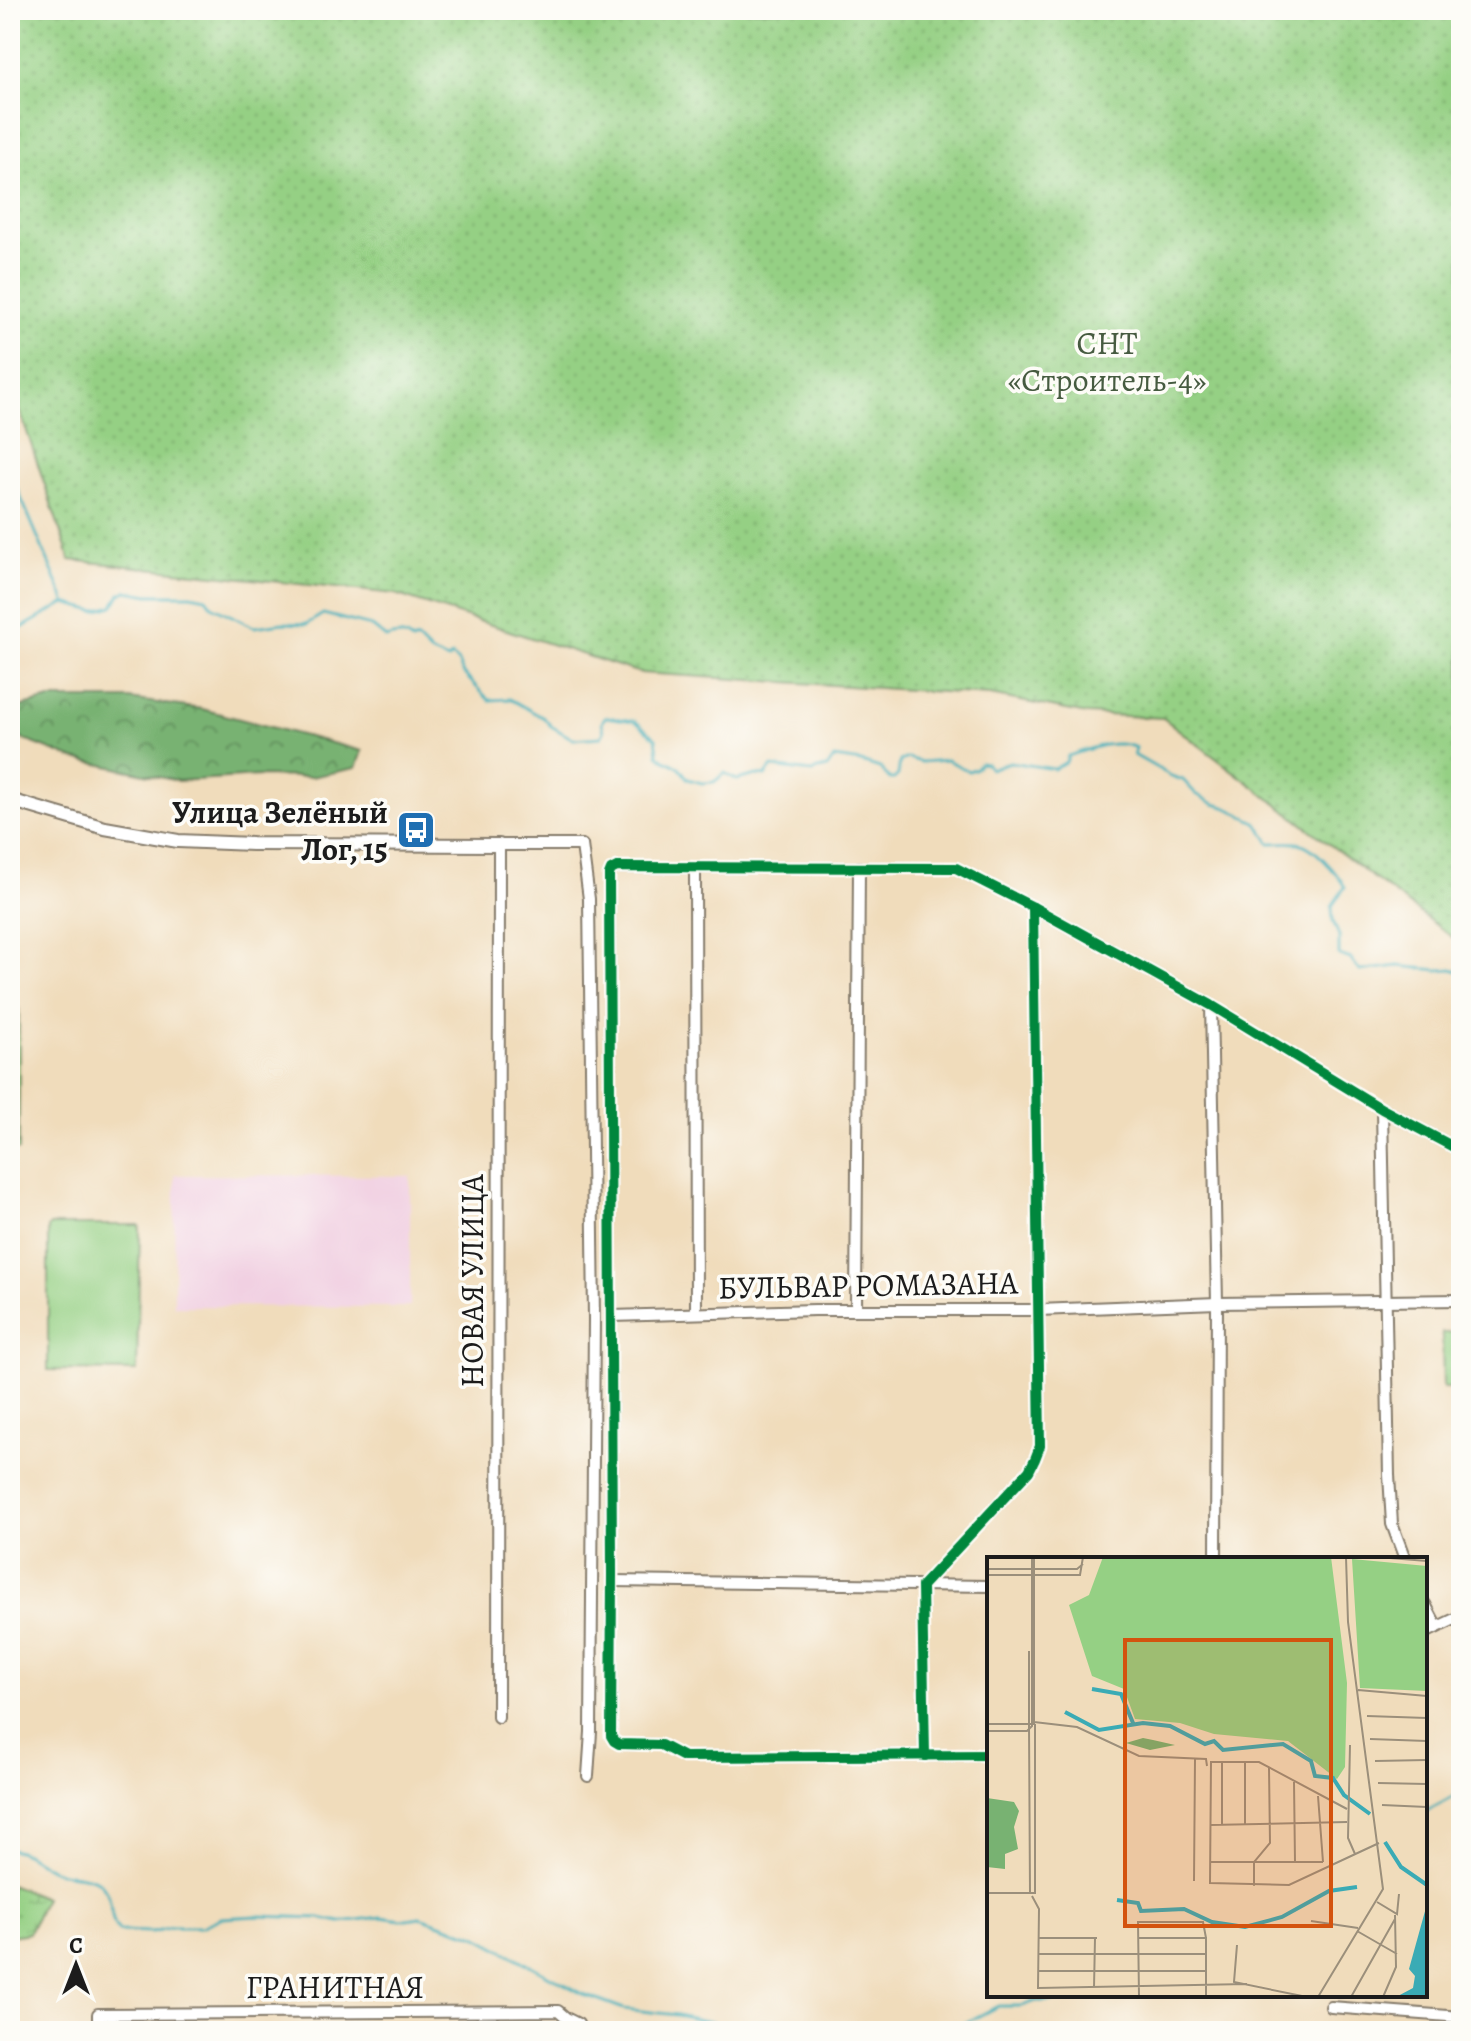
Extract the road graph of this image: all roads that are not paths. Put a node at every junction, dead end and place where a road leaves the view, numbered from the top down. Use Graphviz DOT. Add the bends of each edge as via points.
graph roads {
  1 [pos="10,800"];
  2 [pos="499,845"];
  3 [pos="695,867"];
  4 [pos="859,867"];
  5 [pos="1033,907"];
  6 [pos="1211,1005"];
  7 [pos="1382,1109"];
  8 [pos="1461,1151"];
  9 [pos="1461,1300"];
  10 [pos="1385,1301"];
  11 [pos="1217,1303"];
  12 [pos="856,1309"];
  13 [pos="1038,1310"];
  14 [pos="696,1313"];
  15 [pos="612,1316"];
  16 [pos="1216,1557"];
  17 [pos="1404,1557"];
  18 [pos="612,1581"];
  19 [pos="922,1586"];
  20 [pos="987,1586"];
  21 [pos="1427,1608"];
  22 [pos="1461,1616"];
  23 [pos="1437,1627"];
  24 [pos="1427,1632"];
  25 [pos="498,1717"];
  26 [pos="987,1755"];
  27 [pos="925,1756"];
  28 [pos="588,1776"];
  29 [pos="1331,2007"];
  30 [pos="1461,2017"];
  31 [pos="98,2031"];
  32 [pos="578,2031"];
  1 -- 2 [label="street" via="105,828 178,841"];
  2 -- 25 [label="street, НОВАЯ УЛИЦА"];
  2 -- 28 [label="street" via="582,845 589,899 594,1319"];
  3 -- 4 [label="street"];
  3 -- 14 [label="street"];
  3 -- 15 [label="street" via="617,867 609,872"];
  4 -- 5 [label="street" via="956,868"];
  4 -- 12 [label="street"];
  5 -- 6 [label="street"];
  5 -- 13 [label="street"];
  6 -- 7 [label="street"];
  6 -- 11 [label="street"];
  7 -- 8 [label="street"];
  7 -- 10 [label="street"];
  9 -- 10 [label="street, БУЛЬВАР РОМАЗАНА"];
  10 -- 11 [label="street, БУЛЬВАР РОМАЗАНА"];
  10 -- 17 [label="street" via="1392,1524"];
  11 -- 13 [label="street, БУЛЬВАР РОМАЗАНА"];
  11 -- 16 [label="street"];
  12 -- 13 [label="street, БУЛЬВАР РОМАЗАНА"];
  12 -- 14 [label="street, БУЛЬВАР РОМАЗАНА"];
  13 -- 19 [label="street" via="1040,1446 1035,1459"];
  14 -- 15 [label="street, БУЛЬВАР РОМАЗАНА"];
  15 -- 18 [label="street"];
  18 -- 19 [label="street"];
  18 -- 27 [label="street" via="614,1741 661,1745 684,1757"];
  19 -- 20 [label="street"];
  19 -- 27 [label="street"];
  21 -- 23 [label="street"];
  22 -- 23 [label="street"];
  23 -- 24 [label="street"];
  26 -- 27 [label="street"];
  29 -- 30 [label="street"];
  31 -- 32 [label="street, ГРАНИТНАЯ" via="98,2014 558,2011 578,2024"];
}
